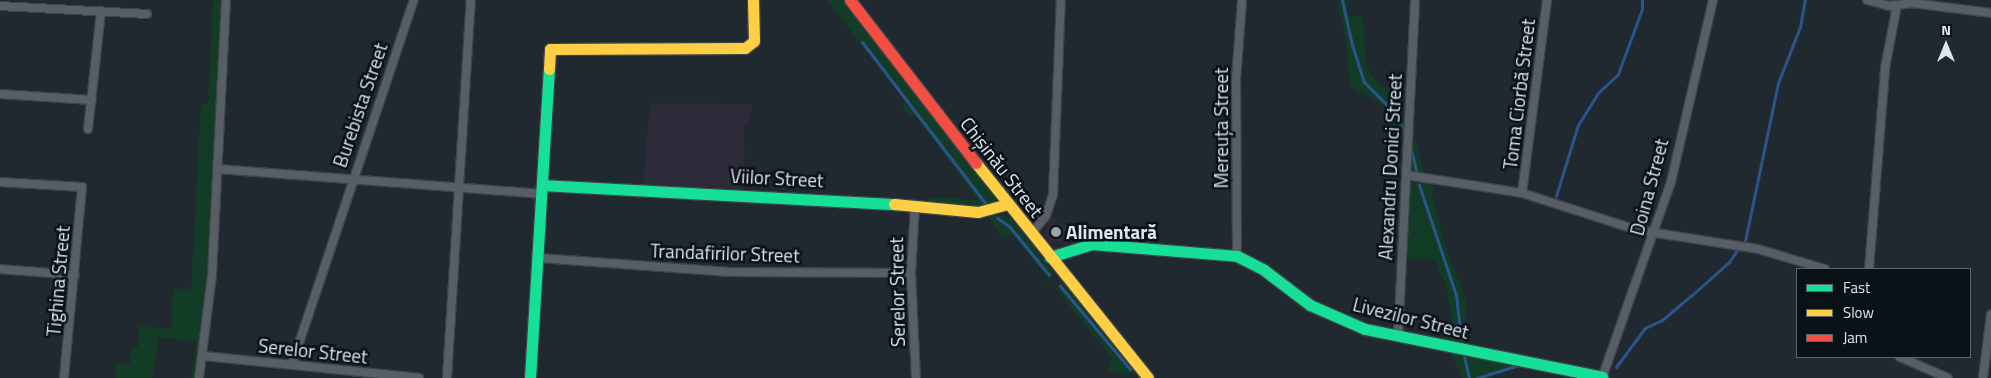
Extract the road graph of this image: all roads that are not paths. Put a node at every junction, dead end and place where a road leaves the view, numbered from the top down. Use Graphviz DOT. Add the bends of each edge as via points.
graph roads {
  1 [pos="226,0"];
  2 [pos="414,0"];
  3 [pos="471,0"];
  4 [pos="753,0"];
  5 [pos="850,0"];
  6 [pos="1061,0"];
  7 [pos="1242,0"];
  8 [pos="1415,0"];
  9 [pos="1547,0"];
  10 [pos="1713,0"];
  11 [pos="1867,0"];
  12 [pos="0,6"];
  13 [pos="1897,6"];
  14 [pos="101,11"];
  15 [pos="1991,13"];
  16 [pos="147,14"];
  17 [pos="0,94"];
  18 [pos="92,100"];
  19 [pos="88,129"];
  20 [pos="218,170"];
  21 [pos="1406,175"];
  22 [pos="351,181"];
  23 [pos="0,182"];
  24 [pos="460,190"];
  25 [pos="542,190"];
  26 [pos="1522,193"];
  27 [pos="1007,204"];
  28 [pos="915,206"];
  29 [pos="1032,233"];
  30 [pos="1655,233"];
  31 [pos="1050,256"];
  32 [pos="1237,256"];
  33 [pos="539,258"];
  34 [pos="1822,268"];
  35 [pos="1869,268"];
  36 [pos="0,269"];
  37 [pos="911,272"];
  38 [pos="75,275"];
  39 [pos="1991,314"];
  40 [pos="1398,337"];
  41 [pos="203,356"];
  42 [pos="1902,358"];
  43 [pos="292,364"];
  44 [pos="64,378"];
  45 [pos="200,378"];
  46 [pos="419,378"];
  47 [pos="447,378"];
  48 [pos="530,378"];
  49 [pos="916,378"];
  50 [pos="1148,378"];
  51 [pos="1602,378"];
  52 [pos="1948,378"];
  53 [pos="1983,378"];
  1 -- 20 [label="street"];
  2 -- 22 [label="street, Burebista Street"];
  3 -- 24 [label="street"];
  4 -- 25 [label="street" via="754,40 745,48 550,49"];
  5 -- 27 [label="street, Chișinău Street"];
  6 -- 29 [label="street" via="1053,195 1049,211"];
  7 -- 32 [label="street, Mereuța Street" via="1236,80"];
  8 -- 21 [label="street, Alexandru Donici Street"];
  9 -- 26 [label="street, Toma Ciorbă Street"];
  10 -- 30 [label="street, Doina Street" via="1671,182"];
  11 -- 13 [label="street"];
  12 -- 14 [label="street"];
  13 -- 15 [label="street" via="1912,3"];
  13 -- 35 [label="street" via="1884,68"];
  14 -- 16 [label="street"];
  14 -- 18 [label="street"];
  17 -- 18 [label="street"];
  18 -- 19 [label="street"];
  20 -- 22 [label="street, Burebista Street"];
  20 -- 41 [label="street"];
  21 -- 26 [label="street, Toma Ciorbă Street"];
  21 -- 40 [label="street, Alexandru Donici Street"];
  22 -- 24 [label="street"];
  22 -- 43 [label="street"];
  23 -- 38 [label="street, Tighina Street" via="82,187"];
  24 -- 25 [label="street"];
  24 -- 47 [label="street"];
  25 -- 28 [label="street, Viilor Street" via="834,198"];
  25 -- 33 [label="street"];
  26 -- 30 [label="street, Toma Ciorbă Street"];
  27 -- 28 [label="street, Viilor Street" via="988,212"];
  27 -- 29 [label="street, Chișinău Street"];
  28 -- 37 [label="street, Serelor Street"];
  29 -- 31 [label="street, Chișinău Street"];
  30 -- 34 [label="street, Toma Ciorbă Street" via="1758,249"];
  30 -- 51 [label="street, Doina Street"];
  31 -- 32 [label="street, Livezilor Street" via="1092,244"];
  31 -- 50 [label="street, Chișinău Street"];
  32 -- 40 [label="street, Livezilor Street" via="1327,313 1365,329"];
  33 -- 37 [label="street, Trandafirilor Street" via="729,272"];
  33 -- 48 [label="street"];
  36 -- 38 [label="street"];
  37 -- 49 [label="street, Serelor Street"];
  38 -- 44 [label="street, Tighina Street"];
  39 -- 53 [label="street"];
  40 -- 51 [label="street, Livezilor Street"];
  41 -- 43 [label="street, Serelor Street"];
  41 -- 45 [label="street"];
  42 -- 52 [label="street"];
  43 -- 46 [label="street, Serelor Street"];
}
